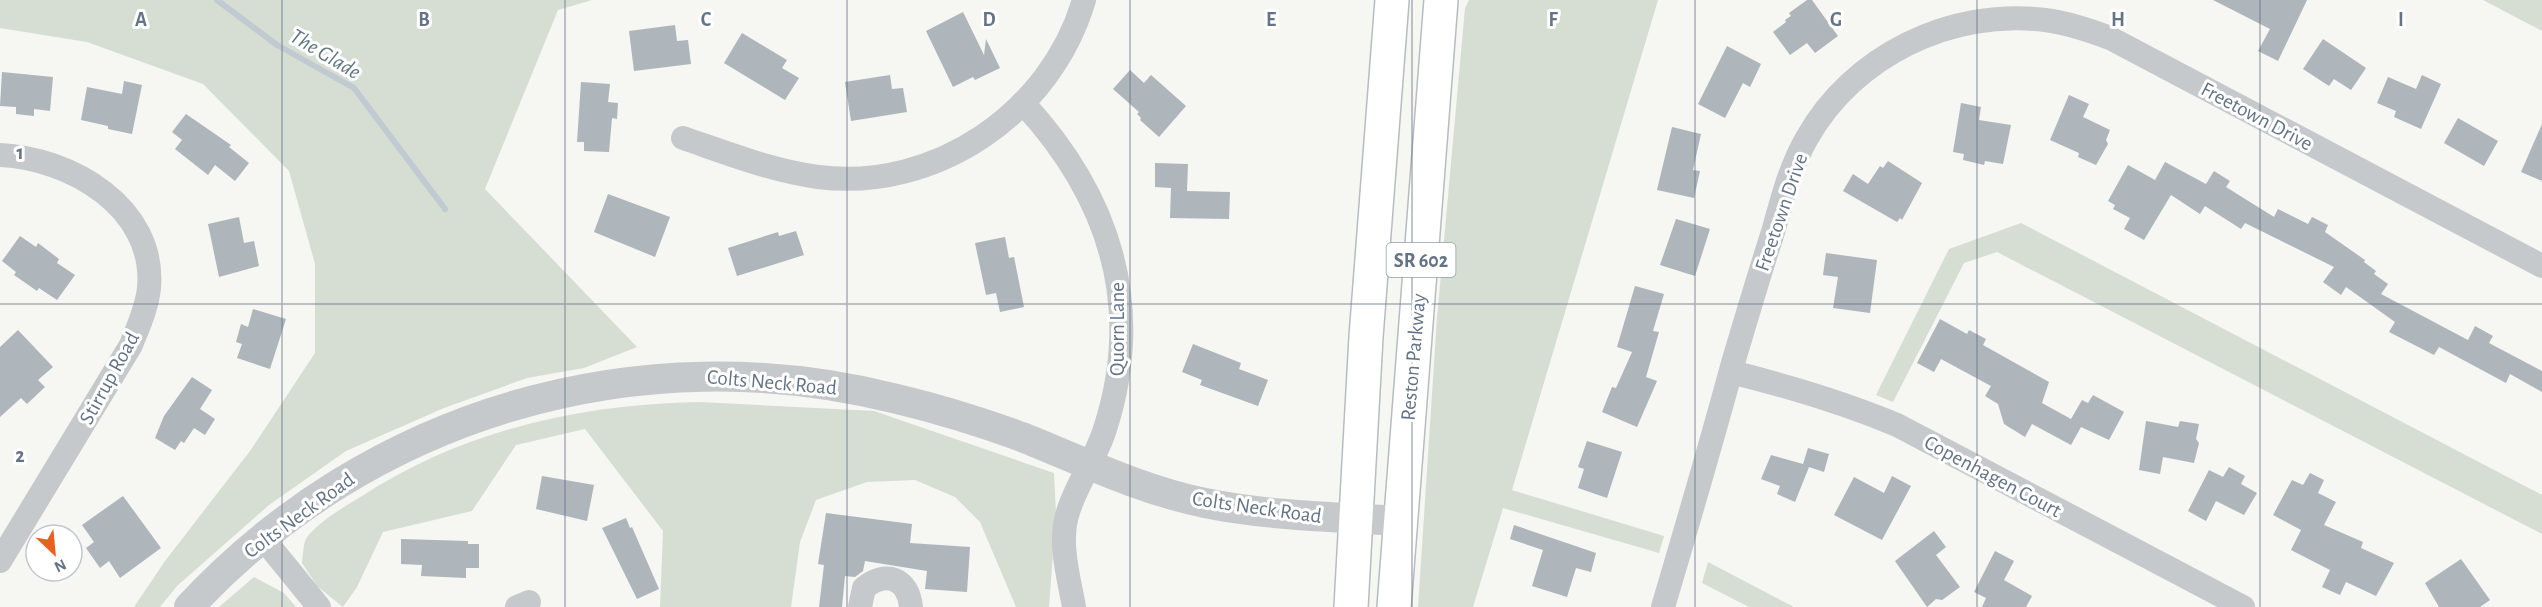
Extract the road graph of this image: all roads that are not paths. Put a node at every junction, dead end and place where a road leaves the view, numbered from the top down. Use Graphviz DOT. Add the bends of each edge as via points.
graph roads {
  1 [pos="1084,0"];
  2 [pos="1392,0"];
  3 [pos="1441,0"];
  4 [pos="1023,103"];
  5 [pos="683,138"];
  6 [pos="0,155"];
  7 [pos="2542,266"];
  8 [pos="1731,372"];
  9 [pos="1091,467"];
  10 [pos="1355,518"];
  11 [pos="1400,520"];
  12 [pos="262,537"];
  13 [pos="0,561"];
  14 [pos="189,607"];
  15 [pos="319,607"];
  16 [pos="861,607"];
  17 [pos="911,607"];
  18 [pos="1074,607"];
  19 [pos="1351,607"];
  20 [pos="1394,607"];
  21 [pos="1663,607"];
  22 [pos="2244,607"];
  1 -- 4 [label="street" via="1046,75"];
  2 -- 10 [label="main road, SR 602"];
  3 -- 11 [label="main road, Reston Parkway / SR 602"];
  4 -- 5 [label="street" via="981,139 950,156 882,178 818,177 781,170"];
  4 -- 9 [label="street, Quorn Lane" via="1070,160 1092,199 1118,274 1120,359 1116,388 1106,430"];
  6 -- 13 [label="street, Stirrup Road" via="37,160 68,170 93,183 114,201 142,243 149,288 131,345"];
  7 -- 8 [label="street, Freetown Drive" via="2110,38 2044,20 1973,22 1938,30 1876,62 1825,111 1793,165"];
  8 -- 21 [label="street, Freetown Drive"];
  8 -- 22 [label="street, Copenhagen Court" via="1827,398 1897,425"];
  9 -- 10 [label="street, Colts Neck Road" via="1203,503 1291,515"];
  9 -- 12 [label="street, Colts Neck Road" via="958,415 873,394 781,379 657,377 534,399 480,415 412,443 359,472"];
  9 -- 18 [label="street, Quorn Lane" via="1068,512 1064,535"];
  10 -- 11 [label="street, Colts Neck Road"];
  10 -- 19 [label="main road, SR 602"];
  11 -- 20 [label="main road, Reston Parkway / SR 602"];
  12 -- 14 [label="street, Colts Neck Road"];
  12 -- 15 [label="street"];
  16 -- 17 [label="street" via="864,588 885,577 904,584"];
}
